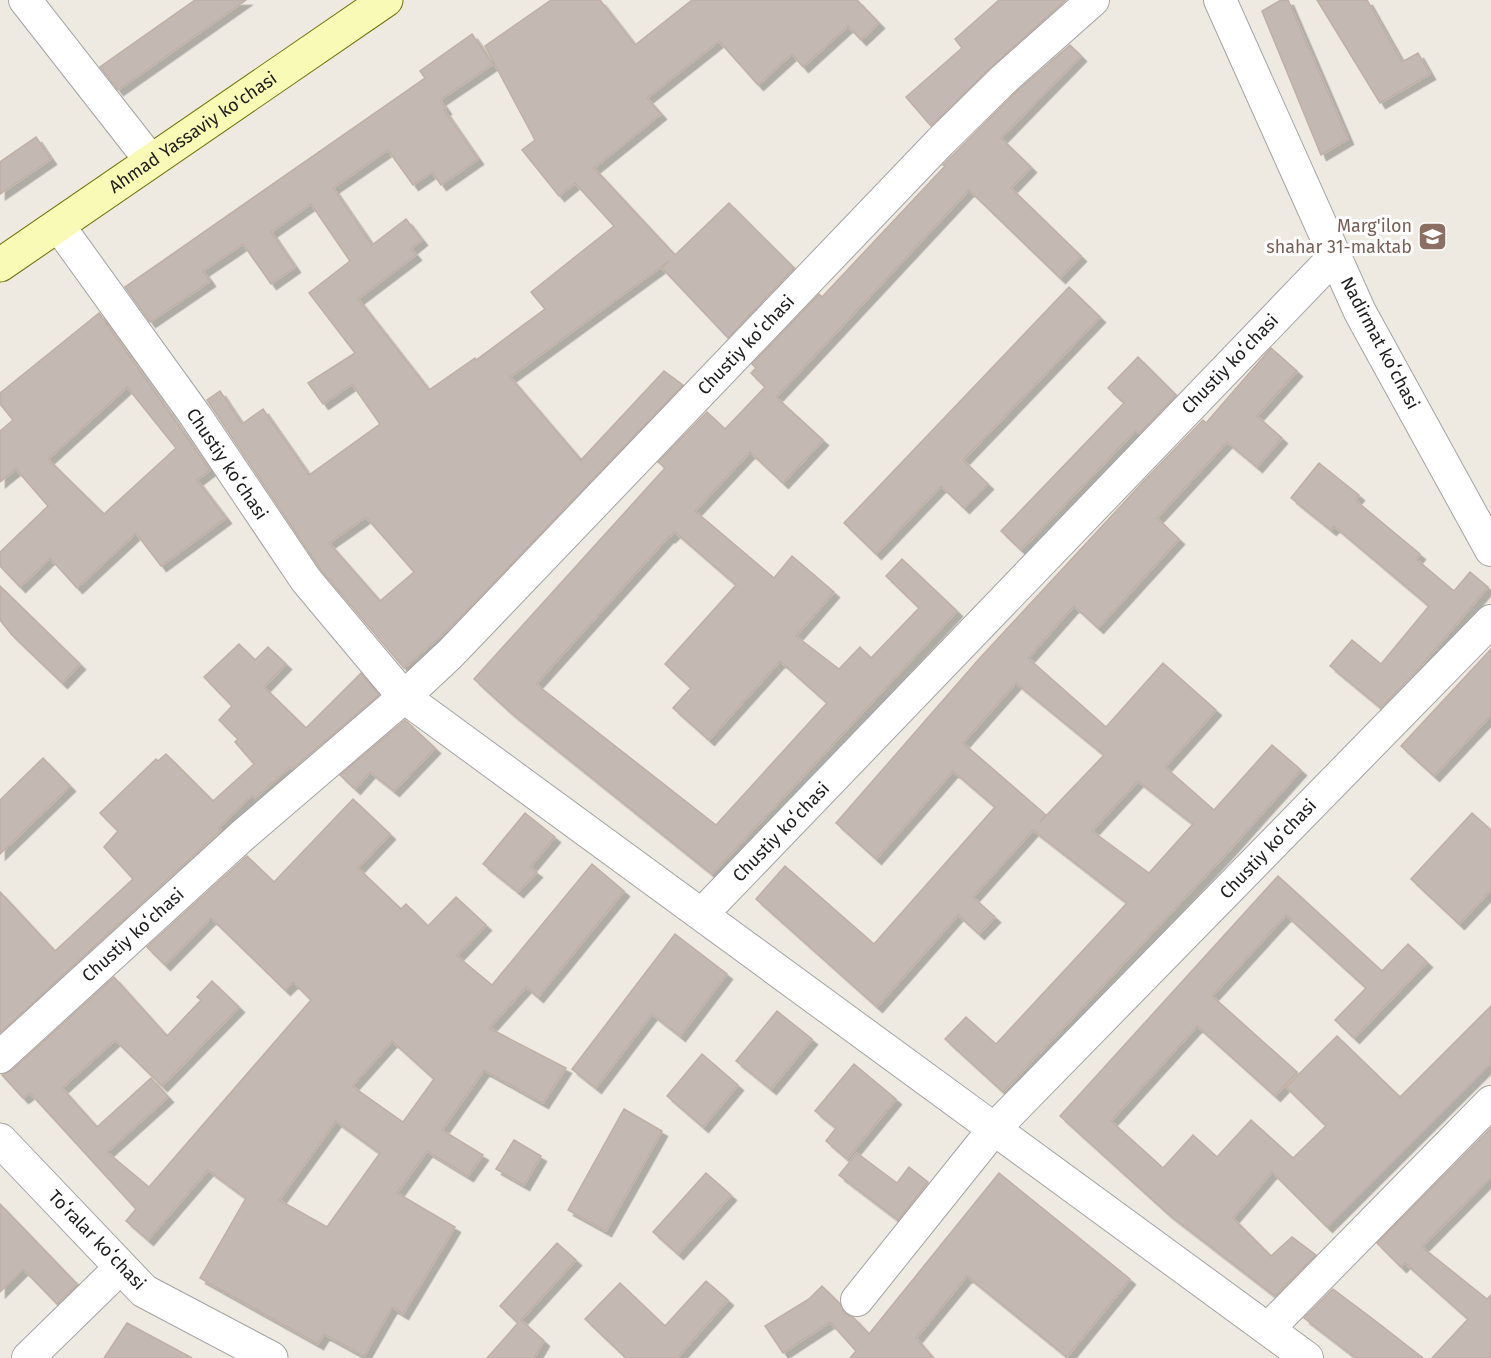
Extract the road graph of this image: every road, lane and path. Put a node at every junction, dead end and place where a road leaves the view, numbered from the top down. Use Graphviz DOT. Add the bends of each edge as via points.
graph roads {
  1 [pos="26,0"];
  2 [pos="386,0"];
  3 [pos="1093,0"];
  4 [pos="1220,0"];
  5 [pos="151,161"];
  6 [pos="58,225"];
  7 [pos="1335,256"];
  8 [pos="0,265"];
  9 [pos="1491,550"];
  10 [pos="1491,621"];
  11 [pos="404,697"];
  12 [pos="702,914"];
  13 [pos="0,1057"];
  14 [pos="1491,1102"];
  15 [pos="994,1129"];
  16 [pos="0,1140"];
  17 [pos="122,1267"];
  18 [pos="857,1300"];
  19 [pos="1268,1329"];
  20 [pos="28,1358"];
  21 [pos="271,1358"];
  22 [pos="1307,1358"];
  1 -- 5 [label="street"];
  2 -- 5 [label="main road, Ahmad Yassaviy ko'chasi"];
  3 -- 11 [label="street, Chustiy koʻchasi" via="940,142 450,654"];
  4 -- 7 [label="street, Nadirmat koʻchasi"];
  5 -- 6 [label="main road, Ahmad Yassaviy ko'chasi"];
  6 -- 8 [label="main road, Ahmad Yassaviy ko'chasi"];
  6 -- 11 [label="street, Chustiy koʻchasi" via="195,415 306,580"];
  7 -- 9 [label="street, Nadirmat koʻchasi" via="1360,312"];
  7 -- 12 [label="street, Chustiy koʻchasi"];
  10 -- 15 [label="street, Chustiy koʻchasi"];
  11 -- 12 [label="street, Chustiy koʻchasi"];
  11 -- 13 [label="street, Chustiy koʻchasi" via="242,836"];
  12 -- 15 [label="street, Chustiy koʻchasi"];
  14 -- 19 [label="street"];
  15 -- 18 [label="street, Chustiy koʻchasi"];
  15 -- 19 [label="street, Chustiy koʻchasi"];
  16 -- 17 [label="street, Toʻralar koʻchasi"];
  17 -- 20 [label="street"];
  17 -- 21 [label="street, Toʻralar koʻchasi" via="144,1290"];
  19 -- 22 [label="street, Chustiy koʻchasi"];
}
